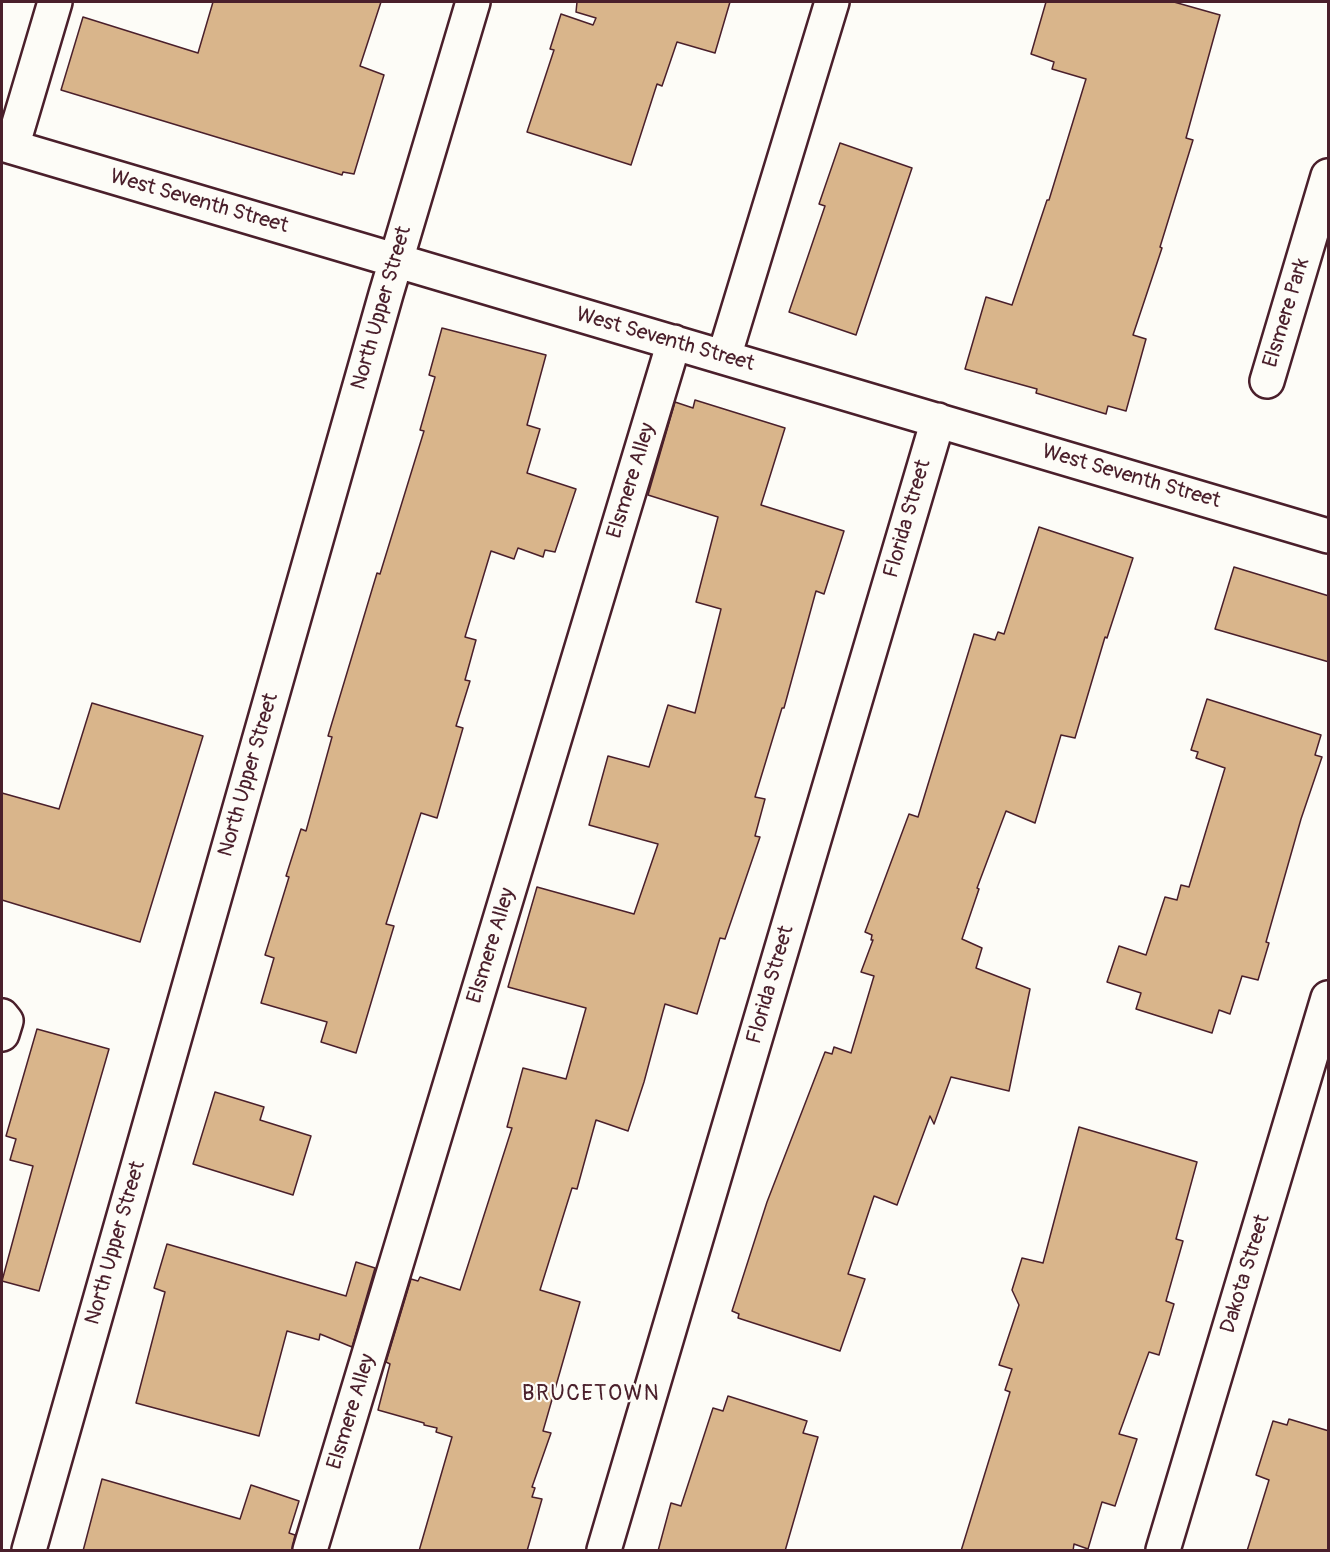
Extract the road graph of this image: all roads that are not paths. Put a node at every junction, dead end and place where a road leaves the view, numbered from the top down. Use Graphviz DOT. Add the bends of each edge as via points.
graph roads {
  1 [pos="56,2"];
  2 [pos="473,2"];
  3 [pos="832,2"];
  4 [pos="7,145"];
  5 [pos="1329,176"];
  6 [pos="395,260"];
  7 [pos="674,342"];
  8 [pos="724,357"];
  9 [pos="1267,381"];
  10 [pos="938,420"];
  11 [pos="1329,536"];
  12 [pos="1329,998"];
  13 [pos="2,1016"];
  14 [pos="2,1034"];
  15 [pos="29,1551"];
  16 [pos="310,1551"];
  17 [pos="604,1551"];
  18 [pos="1163,1551"];
  1 -- 4 [label="street"];
  2 -- 6 [label="street, North Upper Street"];
  3 -- 8 [label="street"];
  4 -- 6 [label="street, West Seventh Street"];
  5 -- 9 [label="street, Elsmere Park"];
  6 -- 7 [label="street, West Seventh Street"];
  6 -- 15 [label="street, North Upper Street"];
  7 -- 8 [label="street, West Seventh Street"];
  7 -- 16 [label="street, Elsmere Alley"];
  8 -- 10 [label="street, West Seventh Street"];
  10 -- 11 [label="street, West Seventh Street"];
  10 -- 17 [label="street, Florida Street"];
  12 -- 18 [label="street, Dakota Street"];
  13 -- 14 [label="street" via="6,1021"];
}
